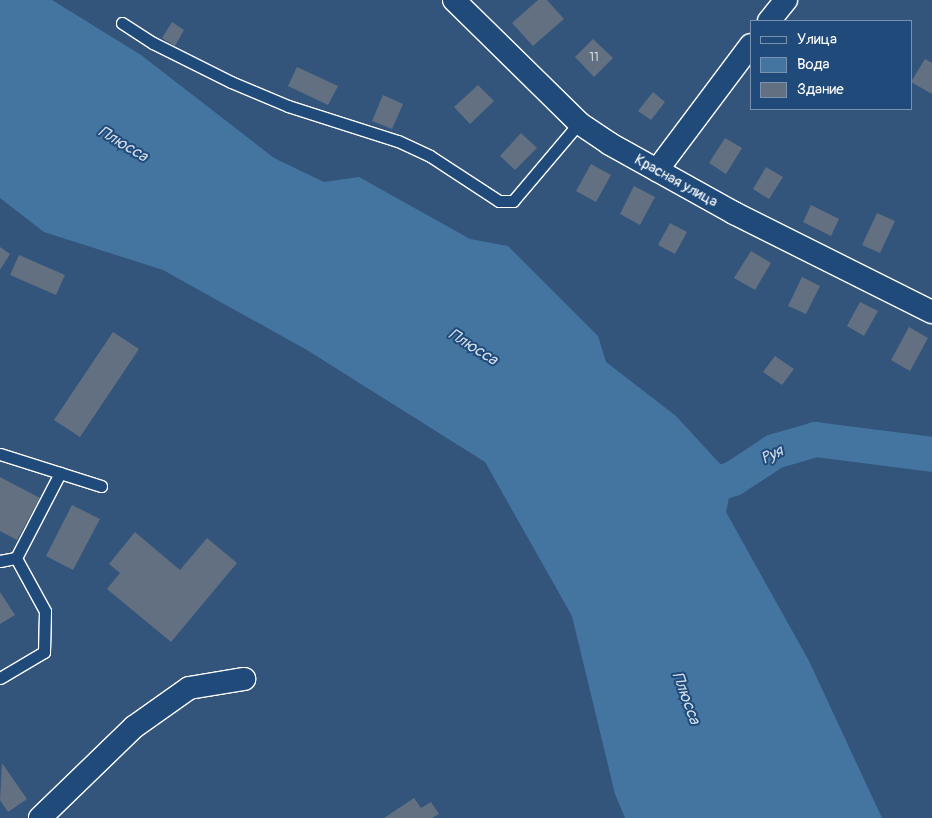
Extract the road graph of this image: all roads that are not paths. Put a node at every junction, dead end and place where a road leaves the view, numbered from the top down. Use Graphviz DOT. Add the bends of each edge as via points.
graph roads {
  1 [pos="454,0"];
  2 [pos="786,0"];
  3 [pos="770,20"];
  4 [pos="122,23"];
  5 [pos="750,46"];
  6 [pos="578,123"];
  7 [pos="657,170"];
  8 [pos="932,312"];
  9 [pos="0,454"];
  10 [pos="60,474"];
  11 [pos="101,486"];
  12 [pos="16,558"];
  13 [pos="0,561"];
  14 [pos="0,678"];
  15 [pos="244,679"];
  16 [pos="40,818"];
  1 -- 6 [label="street, Красная улица"];
  2 -- 3 [label="street"];
  4 -- 6 [label="lane" via="153,43 231,82 288,106 398,141 430,156 499,201 513,201"];
  5 -- 7 [label="street"];
  6 -- 7 [label="street, Красная улица"];
  7 -- 8 [label="street, Красная улица" via="734,213"];
  9 -- 10 [label="lane"];
  10 -- 11 [label="lane"];
  10 -- 12 [label="lane"];
  12 -- 13 [label="lane"];
  12 -- 14 [label="lane" via="45,611 44,652"];
  15 -- 16 [label="street" via="189,688 134,728"];
}
